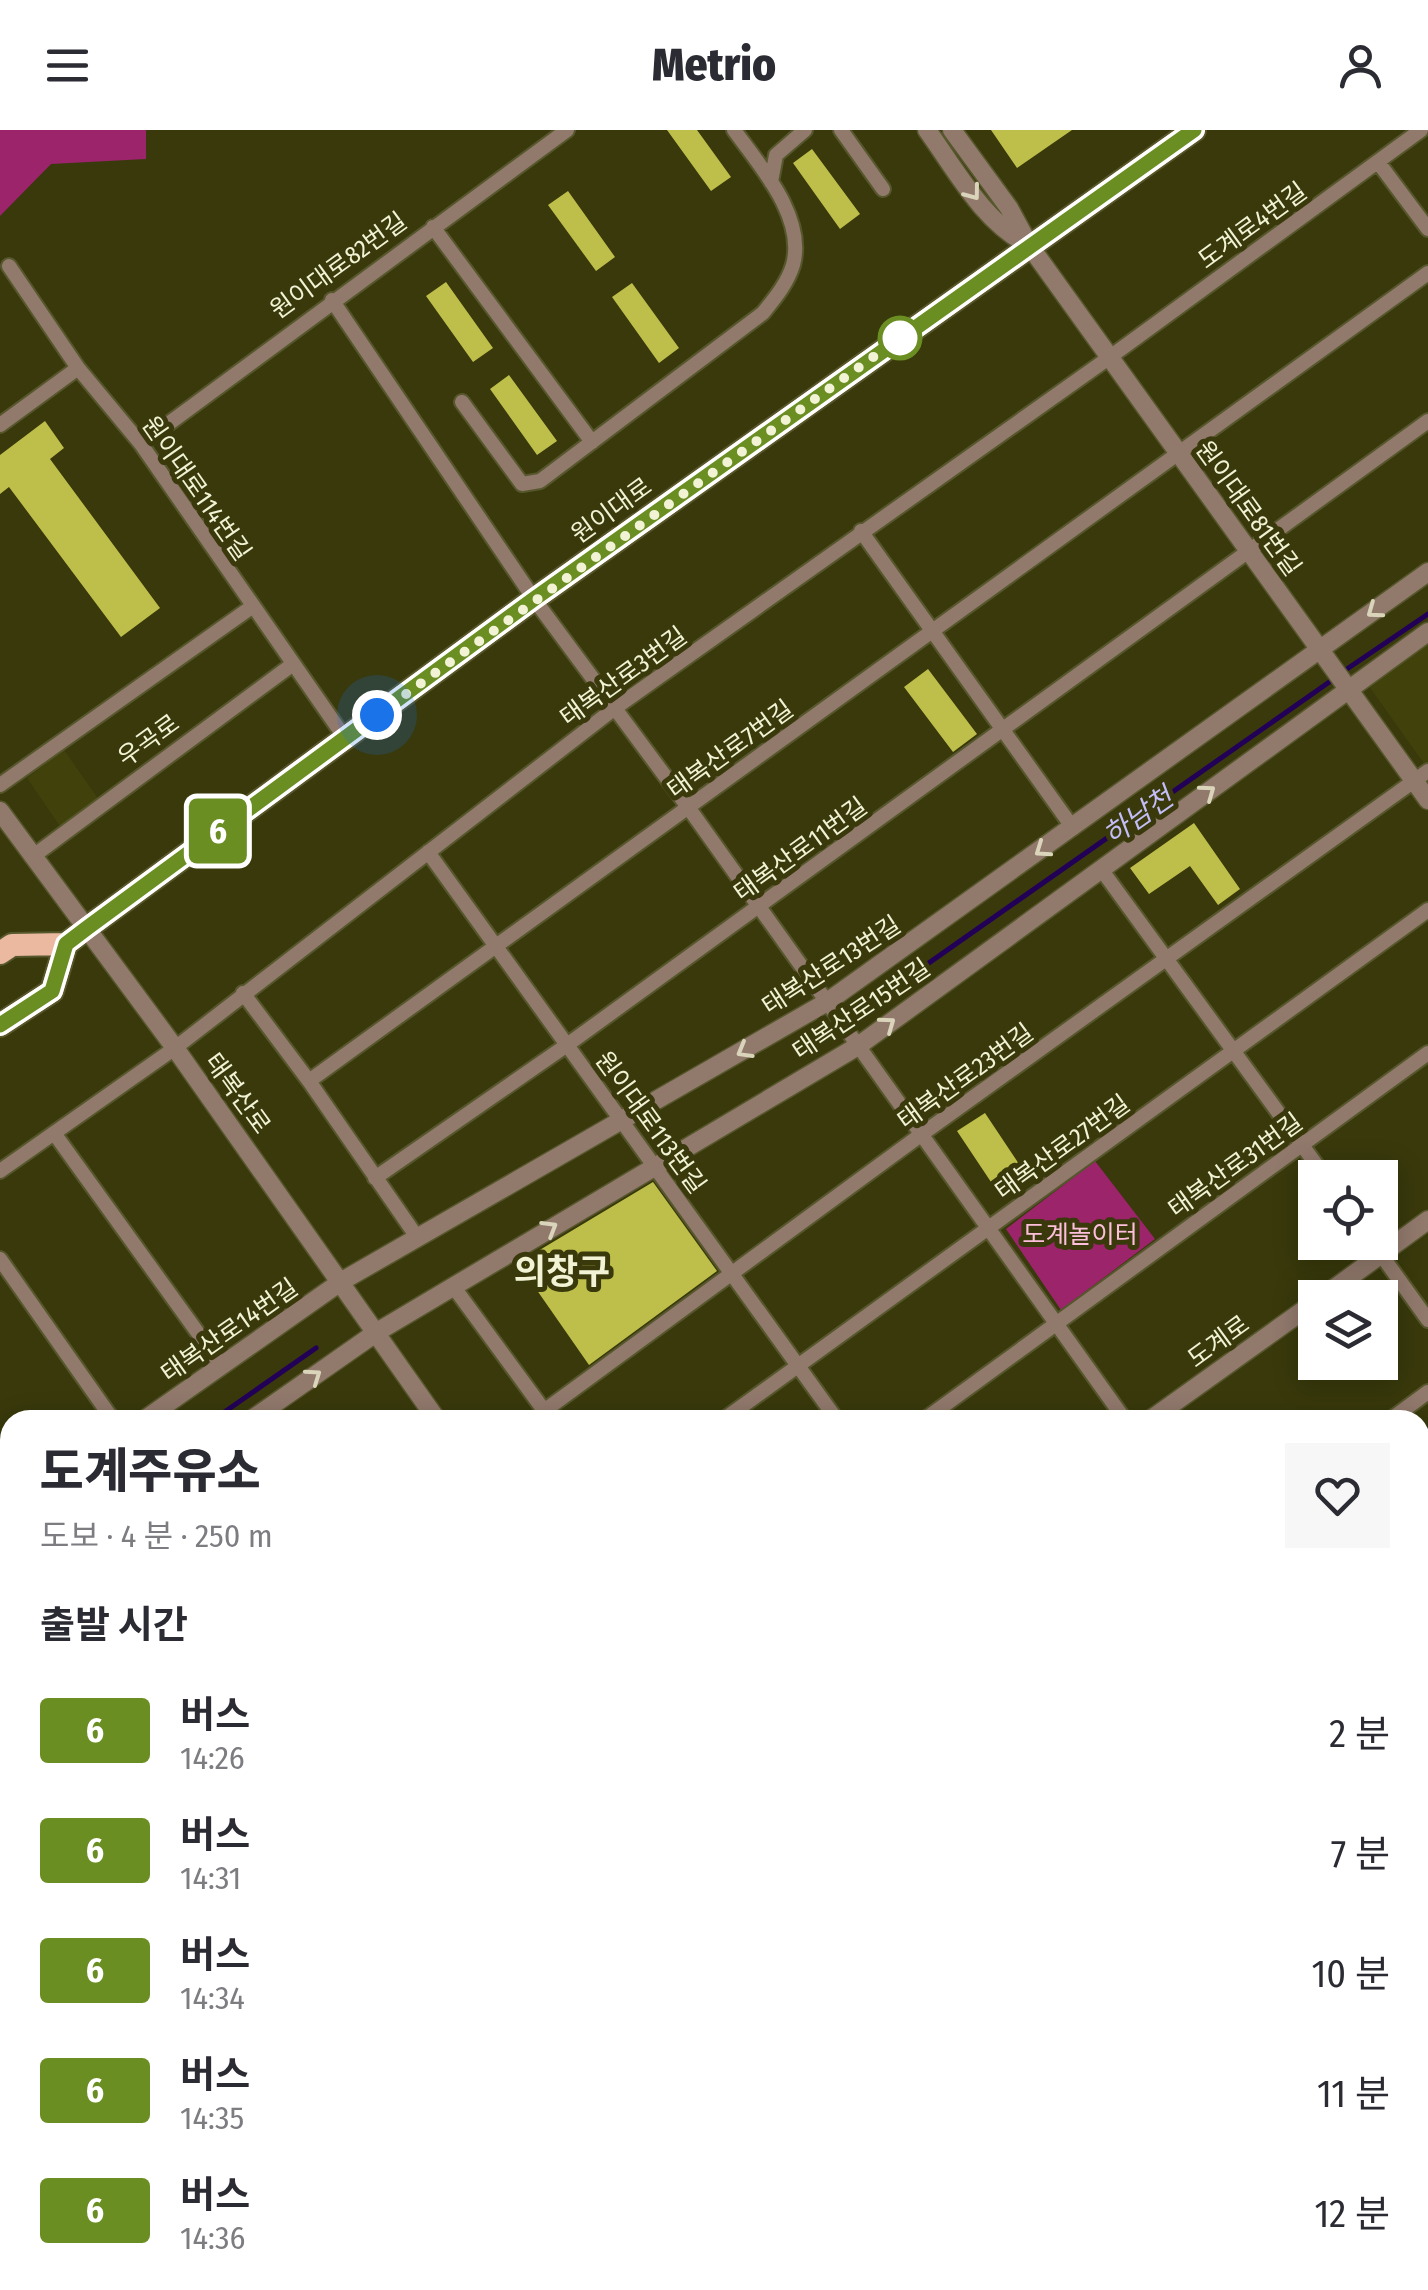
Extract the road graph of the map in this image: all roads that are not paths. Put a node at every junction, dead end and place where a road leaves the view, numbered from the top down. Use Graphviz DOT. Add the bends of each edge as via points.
graph roads {
  1 [pos="567,130"];
  2 [pos="734,130"];
  3 [pos="806,130"];
  4 [pos="841,130"];
  5 [pos="927,130"];
  6 [pos="952,130"];
  7 [pos="1194,130"];
  8 [pos="1421,130"];
  9 [pos="1378,162"];
  10 [pos="770,182"];
  11 [pos="883,189"];
  12 [pos="433,227"];
  13 [pos="1428,230"];
  14 [pos="1029,245"];
  15 [pos="10,266"];
  16 [pos="1428,273"];
  17 [pos="332,300"];
  18 [pos="1110,357"];
  19 [pos="78,368"];
  20 [pos="462,402"];
  21 [pos="1428,421"];
  22 [pos="0,425"];
  23 [pos="592,442"];
  24 [pos="141,444"];
  25 [pos="1178,453"];
  26 [pos="861,531"];
  27 [pos="1249,551"];
  28 [pos="1428,572"];
  29 [pos="534,599"];
  30 [pos="254,606"];
  31 [pos="933,630"];
  32 [pos="1428,632"];
  33 [pos="1324,656"];
  34 [pos="293,664"];
  35 [pos="1347,687"];
  36 [pos="615,708"];
  37 [pos="1002,729"];
  38 [pos="346,738"];
  39 [pos="1421,776"];
  40 [pos="0,786"];
  41 [pos="1428,800"];
  42 [pos="688,807"];
  43 [pos="0,811"];
  44 [pos="1073,828"];
  45 [pos="428,852"];
  46 [pos="32,857"];
  47 [pos="1102,868"];
  48 [pos="758,907"];
  49 [pos="1428,910"];
  50 [pos="87,928"];
  51 [pos="66,944"];
  52 [pos="496,947"];
  53 [pos="0,953"];
  54 [pos="1168,959"];
  55 [pos="243,993"];
  56 [pos="827,1002"];
  57 [pos="0,1025"];
  58 [pos="567,1045"];
  59 [pos="858,1046"];
  60 [pos="175,1048"];
  61 [pos="1235,1050"];
  62 [pos="1428,1053"];
  63 [pos="308,1080"];
  64 [pos="622,1122"];
  65 [pos="54,1133"];
  66 [pos="922,1134"];
  67 [pos="1302,1144"];
  68 [pos="1313,1160"];
  69 [pos="654,1166"];
  70 [pos="0,1171"];
  71 [pos="376,1178"];
  72 [pos="1428,1220"];
  73 [pos="989,1228"];
  74 [pos="416,1237"];
  75 [pos="1398,1237"];
  76 [pos="0,1260"];
  77 [pos="1363,1260"];
  78 [pos="1384,1260"];
  79 [pos="732,1273"];
  80 [pos="1341,1280"];
  81 [pos="345,1285"];
  82 [pos="454,1286"];
  83 [pos="1298,1314"];
  84 [pos="1428,1320"];
  85 [pos="1056,1323"];
  86 [pos="375,1329"];
  87 [pos="222,1365"];
  88 [pos="798,1365"];
  89 [pos="1428,1392"];
  90 [pos="106,1410"];
  91 [pos="158,1410"];
  92 [pos="265,1410"];
  93 [pos="430,1410"];
  94 [pos="544,1410"];
  95 [pos="554,1410"];
  96 [pos="737,1410"];
  97 [pos="830,1410"];
  98 [pos="938,1410"];
  99 [pos="1119,1410"];
  100 [pos="1164,1410"];
  101 [pos="1404,1410"];
  1 -- 12 [label="street, 원이대로82번길"];
  2 -- 10 [label="street"];
  3 -- 10 [label="street" via="776,155"];
  4 -- 11 [label="street"];
  5 -- 14 [label="street, one-way" via="992,218"];
  6 -- 14 [label="street"];
  7 -- 14 [label="main road, 원이대로"];
  8 -- 9 [label="street, 도계로4번길"];
  9 -- 13 [label="street"];
  9 -- 18 [label="street, 도계로4번길"];
  10 -- 23 [label="street" via="795,240 783,288 764,312"];
  12 -- 17 [label="street, 원이대로82번길"];
  12 -- 23 [label="street"];
  14 -- 18 [label="street, 원이대로81번길"];
  14 -- 29 [label="main road, 원이대로"];
  15 -- 19 [label="street, 원이대로114번길"];
  16 -- 25 [label="street, 태복산로7번길"];
  17 -- 24 [label="street, 원이대로82번길"];
  17 -- 29 [label="street"];
  18 -- 25 [label="street, 원이대로81번길"];
  18 -- 26 [label="street, 태복산로3번길"];
  19 -- 22 [label="street"];
  19 -- 24 [label="street, 원이대로114번길"];
  20 -- 23 [label="street" via="522,484 540,481"];
  21 -- 27 [label="street, 태복산로11번길"];
  24 -- 30 [label="street, 원이대로114번길"];
  25 -- 27 [label="street, 원이대로81번길"];
  25 -- 31 [label="street, 태복산로7번길"];
  26 -- 31 [label="street"];
  26 -- 36 [label="street, 태복산로3번길"];
  27 -- 33 [label="street, 원이대로81번길"];
  27 -- 37 [label="street, 태복산로11번길"];
  28 -- 33 [label="street, 태복산로13번길, one-way"];
  29 -- 36 [label="street"];
  29 -- 38 [label="main road, 원이대로"];
  30 -- 34 [label="street, 원이대로114번길"];
  30 -- 40 [label="street, 우곡로"];
  31 -- 37 [label="street"];
  31 -- 42 [label="street, 태복산로7번길"];
  32 -- 35 [label="street, 태복산로15번길"];
  33 -- 35 [label="street, 원이대로81번길"];
  33 -- 44 [label="street, 태복산로13번길"];
  34 -- 38 [label="street, 원이대로114번길"];
  34 -- 46 [label="street, 우곡로"];
  35 -- 39 [label="street, 원이대로81번길"];
  47 -- 35 [label="street, 태복산로15번길, one-way"];
  36 -- 42 [label="street"];
  36 -- 45 [label="street, 태복산로3번길"];
  37 -- 44 [label="street"];
  37 -- 48 [label="street, 태복산로11번길"];
  38 -- 50 [label="main road, 원이대로"];
  39 -- 41 [label="street, 원이대로81번길"];
  39 -- 54 [label="street, 태복산로23번길"];
  42 -- 48 [label="street"];
  42 -- 52 [label="street, 태복산로7번길"];
  43 -- 46 [label="street"];
  44 -- 56 [label="street, 태복산로13번길, one-way"];
  45 -- 52 [label="street, 원이대로113번길"];
  45 -- 55 [label="street, 태복산로3번길"];
  46 -- 50 [label="street"];
  47 -- 54 [label="street"];
  59 -- 47 [label="street, 태복산로15번길, one-way"];
  48 -- 56 [label="street"];
  48 -- 58 [label="street, 태복산로11번길"];
  49 -- 61 [label="street, 태복산로27번길"];
  50 -- 51 [label="main road, 원이대로"];
  50 -- 60 [label="street, 태복산로"];
  51 -- 53 [label="main road" via="12,945"];
  51 -- 57 [label="main road" via="52,991"];
  52 -- 58 [label="street, 원이대로113번길"];
  52 -- 63 [label="street, 태복산로7번길"];
  54 -- 61 [label="street"];
  54 -- 66 [label="street, 태복산로23번길"];
  55 -- 60 [label="street, 태복산로3번길"];
  55 -- 63 [label="street"];
  56 -- 59 [label="street"];
  56 -- 64 [label="street, 태복산로13번길, one-way"];
  58 -- 64 [label="street, 원이대로113번길"];
  58 -- 71 [label="street, 태복산로11번길"];
  59 -- 66 [label="street"];
  59 -- 69 [label="street, 태복산로15번길"];
  60 -- 65 [label="street, 태복산로3번길"];
  60 -- 81 [label="street, 태복산로"];
  61 -- 67 [label="street"];
  61 -- 73 [label="street, 태복산로27번길"];
  62 -- 67 [label="street, 태복산로31번길"];
  63 -- 71 [label="street"];
  64 -- 69 [label="street, 원이대로113번길"];
  64 -- 74 [label="street, 태복산로13번길"];
  65 -- 70 [label="street, 태복산로3번길"];
  65 -- 87 [label="street"];
  66 -- 73 [label="street"];
  66 -- 79 [label="street, 태복산로23번길"];
  67 -- 68 [label="street"];
  67 -- 85 [label="street, 태복산로31번길"];
  69 -- 79 [label="street, 원이대로113번길"];
  82 -- 69 [label="street, 태복산로15번길, one-way"];
  71 -- 74 [label="street"];
  72 -- 75 [label="street, 도계로"];
  73 -- 85 [label="street"];
  73 -- 88 [label="street, 태복산로27번길"];
  74 -- 81 [label="street, 태복산로13번길"];
  76 -- 90 [label="street"];
  77 -- 80 [label="street, 도계로"];
  78 -- 84 [label="street"];
  79 -- 88 [label="street, 원이대로113번길"];
  79 -- 95 [label="street, 태복산로23번길"];
  81 -- 86 [label="street, 태복산로"];
  81 -- 87 [label="street, 태복산로14번길"];
  82 -- 86 [label="street, 태복산로15번길"];
  82 -- 94 [label="street"];
  83 -- 100 [label="street, 도계로"];
  85 -- 98 [label="street, 태복산로31번길"];
  85 -- 99 [label="street"];
  92 -- 86 [label="street, 태복산로15번길, one-way"];
  86 -- 93 [label="street"];
  87 -- 91 [label="street, 태복산로14번길"];
  88 -- 96 [label="street, 태복산로27번길"];
  88 -- 97 [label="street, 원이대로113번길"];
  89 -- 101 [label="street"];
}
